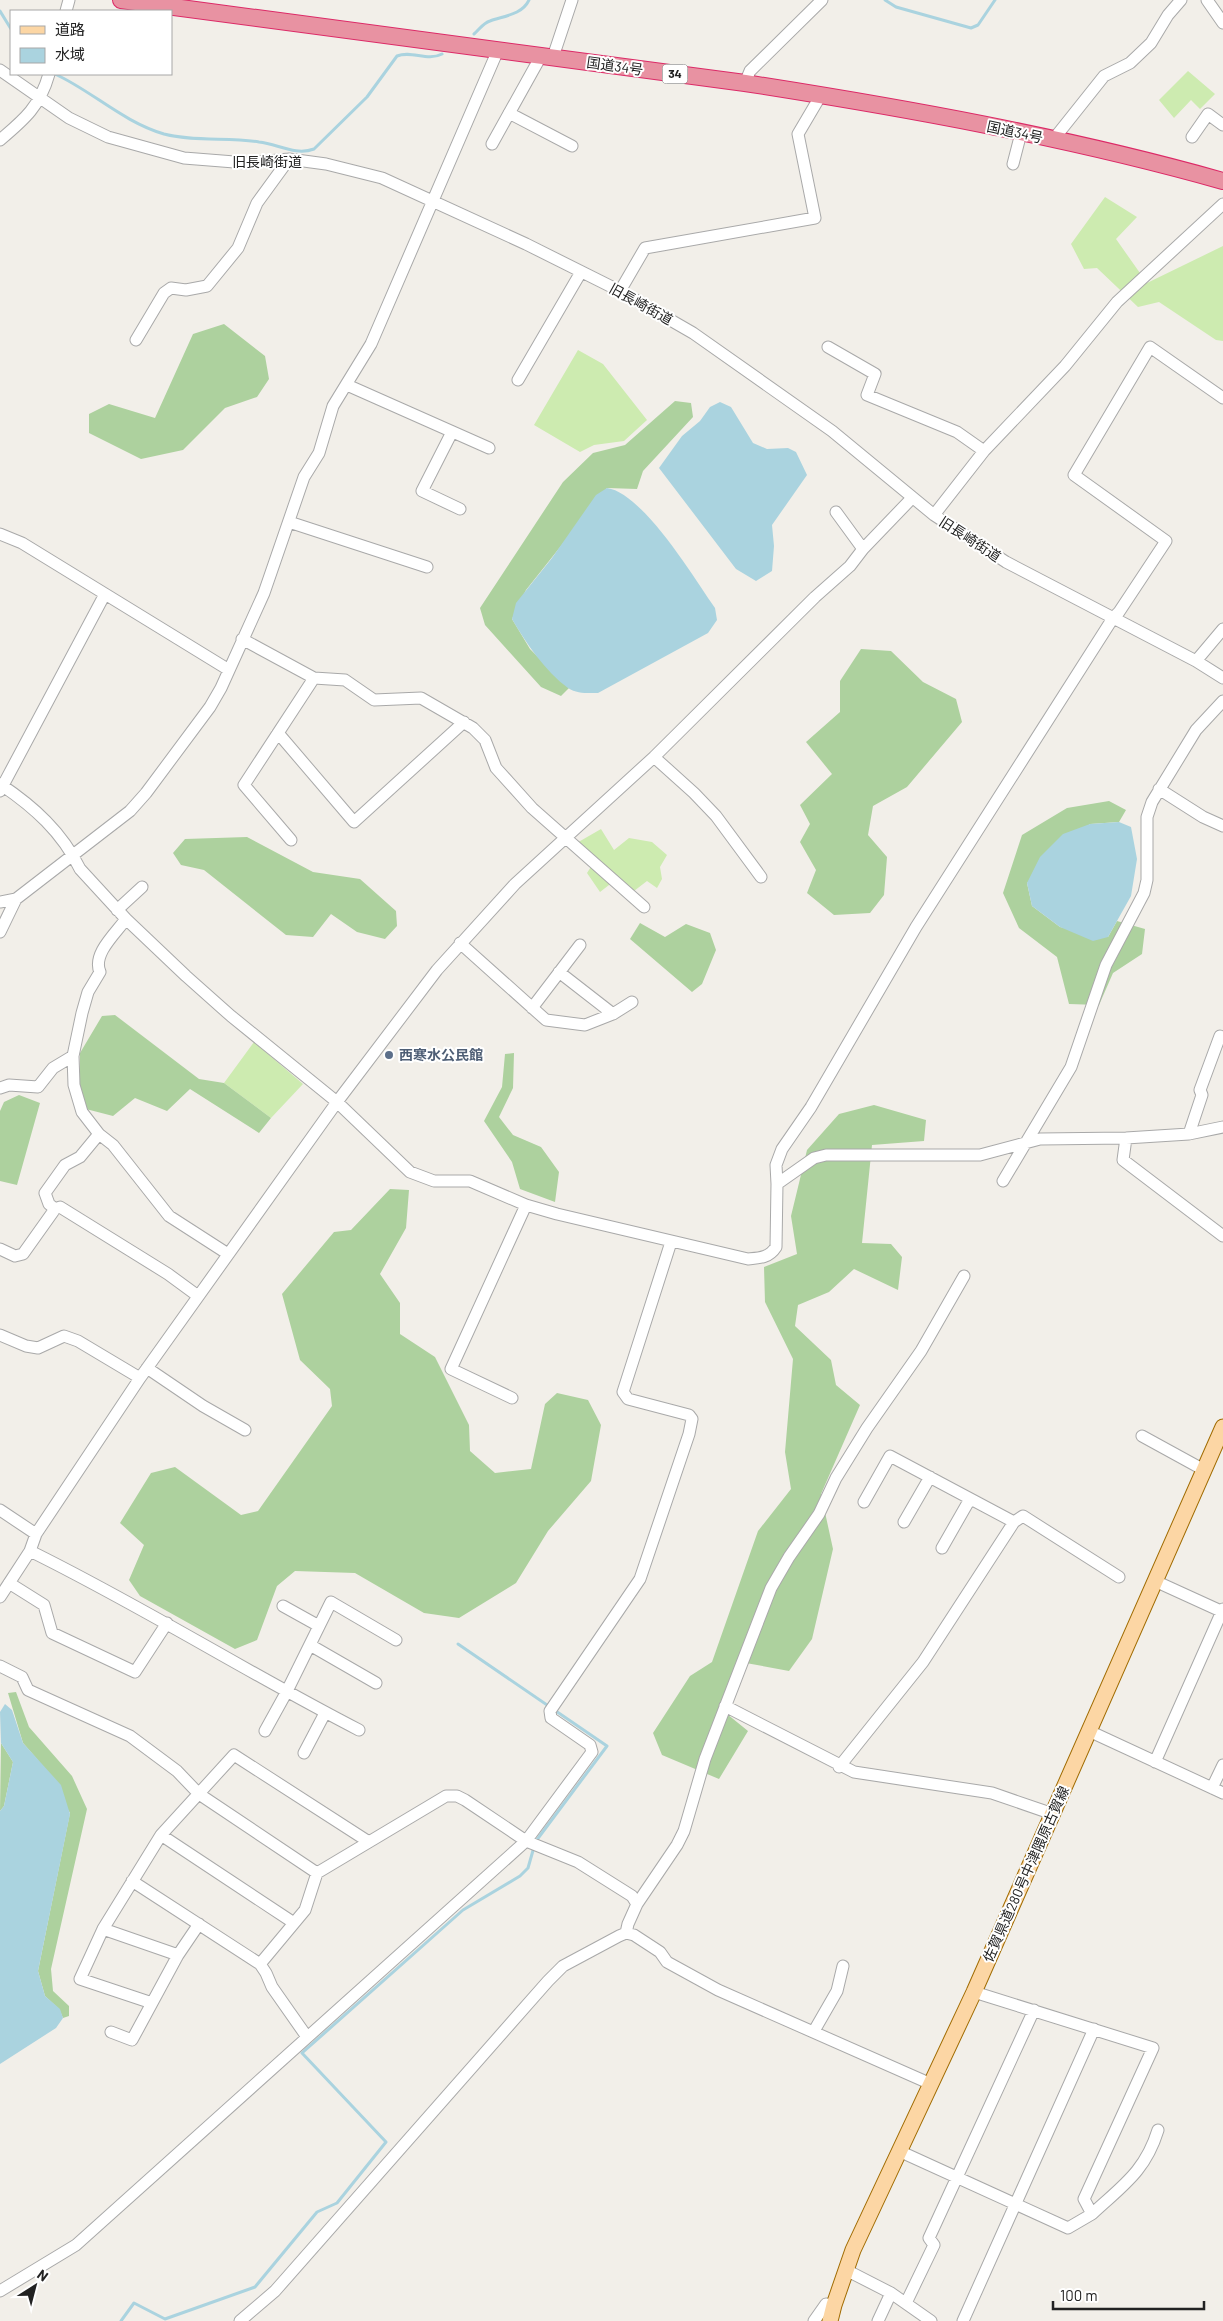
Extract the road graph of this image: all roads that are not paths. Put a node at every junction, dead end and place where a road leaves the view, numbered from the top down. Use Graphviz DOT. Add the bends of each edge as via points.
graph roads {
  1 [pos="572,0"];
  2 [pos="822,0"];
  3 [pos="1181,0"];
  4 [pos="1207,0"];
  5 [pos="130,1"];
  6 [pos="1223,23"];
  7 [pos="498,50"];
  8 [pos="547,57"];
  9 [pos="0,70"];
  10 [pos="49,75"];
  11 [pos="744,83"];
  12 [pos="821,95"];
  13 [pos="40,100"];
  14 [pos="509,113"];
  15 [pos="1223,125"];
  16 [pos="1020,133"];
  17 [pos="1192,137"];
  18 [pos="0,140"];
  19 [pos="1054,140"];
  20 [pos="492,144"];
  21 [pos="572,146"];
  22 [pos="289,159"];
  23 [pos="1013,164"];
  24 [pos="1223,181"];
  25 [pos="432,200"];
  26 [pos="1223,204"];
  27 [pos="581,272"];
  28 [pos="620,292"];
  29 [pos="136,340"];
  30 [pos="828,347"];
  31 [pos="518,380"];
  32 [pos="347,385"];
  33 [pos="1223,398"];
  34 [pos="452,432"];
  35 [pos="489,448"];
  36 [pos="984,451"];
  37 [pos="912,498"];
  38 [pos="460,509"];
  39 [pos="836,512"];
  40 [pos="934,516"];
  41 [pos="289,522"];
  42 [pos="0,534"];
  43 [pos="864,549"];
  44 [pos="428,566"];
  45 [pos="105,594"];
  46 [pos="1113,618"];
  47 [pos="1223,629"];
  48 [pos="242,639"];
  49 [pos="1196,661"];
  50 [pos="229,670"];
  51 [pos="314,678"];
  52 [pos="1223,678"];
  53 [pos="1223,701"];
  54 [pos="464,722"];
  55 [pos="278,733"];
  56 [pos="654,757"];
  57 [pos="1,787"];
  58 [pos="1159,789"];
  59 [pos="1223,826"];
  60 [pos="565,837"];
  61 [pos="291,840"];
  62 [pos="73,855"];
  63 [pos="761,877"];
  64 [pos="142,887"];
  65 [pos="16,899"];
  66 [pos="0,902"];
  67 [pos="644,907"];
  68 [pos="117,910"];
  69 [pos="126,919"];
  70 [pos="0,932"];
  71 [pos="460,943"];
  72 [pos="580,945"];
  73 [pos="559,972"];
  74 [pos="632,1002"];
  75 [pos="532,1008"];
  76 [pos="613,1014"];
  77 [pos="1220,1036"];
  78 [pos="73,1056"];
  79 [pos="0,1088"];
  80 [pos="337,1102"];
  81 [pos="1223,1127"];
  82 [pos="99,1134"];
  83 [pos="1188,1134"];
  84 [pos="1126,1138"];
  85 [pos="1025,1144"];
  86 [pos="1003,1181"];
  87 [pos="777,1184"];
  88 [pos="526,1205"];
  89 [pos="55,1209"];
  90 [pos="1223,1236"];
  91 [pos="671,1242"];
  92 [pos="0,1249"];
  93 [pos="228,1254"];
  94 [pos="964,1276"];
  95 [pos="198,1296"];
  96 [pos="0,1334"];
  97 [pos="147,1368"];
  98 [pos="140,1378"];
  99 [pos="512,1398"];
  100 [pos="1223,1428"];
  101 [pos="245,1430"];
  102 [pos="1142,1436"];
  103 [pos="1204,1470"];
  104 [pos="930,1477"];
  105 [pos="970,1499"];
  106 [pos="864,1502"];
  107 [pos="0,1510"];
  108 [pos="904,1522"];
  109 [pos="1014,1522"];
  110 [pos="36,1534"];
  111 [pos="942,1548"];
  112 [pos="30,1551"];
  113 [pos="1119,1577"];
  114 [pos="1155,1581"];
  115 [pos="9,1583"];
  116 [pos="0,1597"];
  117 [pos="283,1606"];
  118 [pos="1223,1611"];
  119 [pos="167,1623"];
  120 [pos="319,1626"];
  121 [pos="396,1640"];
  122 [pos="310,1645"];
  123 [pos="0,1666"];
  124 [pos="376,1683"];
  125 [pos="286,1693"];
  126 [pos="725,1706"];
  127 [pos="325,1713"];
  128 [pos="265,1730"];
  129 [pos="360,1730"];
  130 [pos="1089,1731"];
  131 [pos="304,1753"];
  132 [pos="1155,1762"];
  133 [pos="1223,1765"];
  134 [pos="839,1767"];
  135 [pos="1218,1791"];
  136 [pos="199,1794"];
  137 [pos="1053,1814"];
  138 [pos="161,1836"];
  139 [pos="526,1841"];
  140 [pos="368,1842"];
  141 [pos="317,1873"];
  142 [pos="132,1881"];
  143 [pos="637,1904"];
  144 [pos="294,1923"];
  145 [pos="199,1924"];
  146 [pos="103,1929"];
  147 [pos="626,1933"];
  148 [pos="178,1955"];
  149 [pos="260,1964"];
  150 [pos="843,1966"];
  151 [pos="974,1992"];
  152 [pos="152,2003"];
  153 [pos="1034,2010"];
  154 [pos="1094,2029"];
  155 [pos="814,2031"];
  156 [pos="111,2032"];
  157 [pos="307,2037"];
  158 [pos="931,2084"];
  159 [pos="1158,2130"];
  160 [pos="899,2151"];
  161 [pos="957,2178"];
  162 [pos="1016,2204"];
  163 [pos="1092,2214"];
  164 [pos="846,2270"];
  165 [pos="0,2291"];
  166 [pos="891,2293"];
  167 [pos="906,2303"];
  168 [pos="834,2305"];
  169 [pos="240,2321"];
  170 [pos="814,2321"];
  171 [pos="830,2321"];
  172 [pos="878,2321"];
  173 [pos="932,2321"];
  174 [pos="963,2321"];
  1 -- 8 [label="street"];
  2 -- 11 [label="street" via="750,71"];
  3 -- 19 [label="street" via="1152,43 1130,63 1104,76"];
  4 -- 6 [label="street"];
  5 -- 7 [label="highway, 国道34号 / 34"];
  7 -- 8 [label="highway, 国道34号 / 34"];
  7 -- 25 [label="street"];
  8 -- 11 [label="highway, 国道34号 / 34"];
  8 -- 14 [label="street"];
  9 -- 13 [label="street, 旧長崎街道"];
  10 -- 13 [label="street"];
  11 -- 12 [label="highway, 国道34号 / 34"];
  12 -- 16 [label="highway, 国道34号 / 34"];
  12 -- 28 [label="street" via="798,134 815,218 645,248"];
  13 -- 18 [label="street"];
  13 -- 22 [label="street, 旧長崎街道" via="108,137 184,158 247,163"];
  14 -- 20 [label="street"];
  14 -- 21 [label="street"];
  15 -- 17 [label="street" via="1208,114"];
  16 -- 19 [label="highway, 国道34号 / 34"];
  16 -- 23 [label="street"];
  19 -- 24 [label="highway, 国道34号 / 34"];
  22 -- 25 [label="street, 旧長崎街道" via="326,164 382,178"];
  22 -- 29 [label="street" via="257,203 238,248 207,286 186,290 171,288 164,293"];
  25 -- 27 [label="street, 旧長崎街道"];
  25 -- 32 [label="street" via="371,344"];
  26 -- 36 [label="street" via="1117,302 1065,366"];
  27 -- 28 [label="street, 旧長崎街道"];
  27 -- 31 [label="street"];
  28 -- 37 [label="street, 旧長崎街道" via="693,334 772,387 832,431"];
  30 -- 36 [label="street" via="875,374 867,395 957,432"];
  32 -- 34 [label="street"];
  32 -- 41 [label="street" via="333,406 319,453 304,477"];
  33 -- 46 [label="street" via="1150,347 1074,475 1166,541"];
  34 -- 35 [label="street"];
  34 -- 38 [label="street" via="422,491"];
  36 -- 40 [label="street"];
  37 -- 40 [label="street, 旧長崎街道"];
  37 -- 43 [label="street"];
  39 -- 43 [label="street"];
  40 -- 46 [label="street, 旧長崎街道" via="1006,562"];
  41 -- 44 [label="street"];
  41 -- 48 [label="street" via="264,593"];
  42 -- 45 [label="street" via="22,543"];
  43 -- 56 [label="street"];
  45 -- 50 [label="street"];
  45 -- 57 [label="street"];
  46 -- 49 [label="street, 旧長崎街道"];
  46 -- 87 [label="street" via="916,927 811,1107 782,1149 776,1165"];
  47 -- 49 [label="street"];
  48 -- 50 [label="street"];
  48 -- 51 [label="street"];
  49 -- 52 [label="street, 旧長崎街道"];
  50 -- 62 [label="street" via="210,707 146,793 130,811"];
  51 -- 54 [label="street" via="345,680 374,700 422,698"];
  51 -- 55 [label="street"];
  53 -- 58 [label="street" via="1196,730"];
  54 -- 55 [label="street" via="354,822"];
  54 -- 60 [label="street" via="485,740 496,768 532,808"];
  55 -- 61 [label="street" via="244,785"];
  56 -- 60 [label="street"];
  56 -- 63 [label="street" via="716,816"];
  57 -- 62 [label="street" via="47,820"];
  58 -- 59 [label="street"];
  58 -- 85 [label="street" via="1147,817 1144,893 1106,965 1071,1067"];
  60 -- 67 [label="street"];
  60 -- 71 [label="street"];
  62 -- 65 [label="street"];
  62 -- 68 [label="street" via="80,869"];
  64 -- 68 [label="street"];
  65 -- 66 [label="street"];
  65 -- 70 [label="street"];
  68 -- 69 [label="street"];
  69 -- 78 [label="street" via="98,958 100,972 88,992"];
  69 -- 80 [label="street" via="231,1016"];
  71 -- 75 [label="street"];
  71 -- 80 [label="street"];
  72 -- 73 [label="street"];
  73 -- 75 [label="street"];
  73 -- 76 [label="street"];
  74 -- 76 [label="street"];
  75 -- 76 [label="street" via="546,1020 585,1025"];
  77 -- 83 [label="street"];
  78 -- 79 [label="street" via="53,1068 38,1087 8,1085"];
  78 -- 82 [label="street" via="74,1085 82,1112"];
  80 -- 88 [label="street" via="410,1172 434,1180 470,1181"];
  80 -- 93 [label="street"];
  81 -- 83 [label="street"];
  82 -- 89 [label="street" via="80,1157 65,1165 45,1193"];
  82 -- 93 [label="street" via="113,1145 169,1216"];
  83 -- 84 [label="street"];
  84 -- 85 [label="street" via="1040,1139"];
  84 -- 90 [label="street" via="1123,1160"];
  85 -- 86 [label="street"];
  85 -- 87 [label="street" via="980,1155 826,1155 800,1166"];
  87 -- 91 [label="street" via="776,1248 772,1253 748,1259"];
  88 -- 91 [label="street"];
  88 -- 99 [label="street" via="451,1369"];
  89 -- 92 [label="street" via="23,1254 15,1256"];
  89 -- 95 [label="street" via="64,1209"];
  91 -- 139 [label="street" via="623,1392 628,1399 689,1415 692,1419 689,1434 640,1580 552,1708 551,1718 590,1745 592,1752"];
  93 -- 95 [label="street"];
  94 -- 126 [label="street" via="921,1351 867,1428 836,1478 819,1514 771,1588"];
  95 -- 97 [label="street"];
  96 -- 98 [label="street" via="38,1348 64,1336"];
  97 -- 98 [label="street"];
  97 -- 101 [label="street"];
  98 -- 110 [label="street"];
  100 -- 103 [label="main road, 佐賀県道280号中津隈原古賀線"];
  102 -- 103 [label="street"];
  103 -- 114 [label="main road, 佐賀県道280号中津隈原古賀線"];
  104 -- 105 [label="street"];
  104 -- 106 [label="street" via="890,1456"];
  104 -- 108 [label="street"];
  105 -- 109 [label="street"];
  105 -- 111 [label="street"];
  107 -- 110 [label="street"];
  109 -- 113 [label="street" via="1023,1516"];
  109 -- 134 [label="street" via="923,1662"];
  110 -- 112 [label="street"];
  112 -- 115 [label="street"];
  112 -- 119 [label="street"];
  114 -- 118 [label="street"];
  114 -- 130 [label="main road, 佐賀県道280号中津隈原古賀線"];
  115 -- 116 [label="street"];
  115 -- 119 [label="street" via="44,1606 52,1633 135,1672"];
  117 -- 120 [label="street"];
  118 -- 132 [label="street"];
  119 -- 125 [label="street"];
  120 -- 121 [label="street" via="330,1602"];
  120 -- 122 [label="street"];
  122 -- 124 [label="street"];
  122 -- 125 [label="street"];
  123 -- 136 [label="street" via="22,1677 28,1690 130,1736 177,1771"];
  125 -- 127 [label="street"];
  125 -- 128 [label="street"];
  126 -- 134 [label="street"];
  126 -- 143 [label="street" via="684,1831"];
  127 -- 129 [label="street"];
  127 -- 131 [label="street"];
  130 -- 132 [label="street"];
  130 -- 137 [label="main road, 佐賀県道280号中津隈原古賀線"];
  132 -- 135 [label="street"];
  133 -- 135 [label="street"];
  134 -- 137 [label="street" via="992,1793"];
  136 -- 138 [label="street"];
  136 -- 140 [label="street" via="234,1754"];
  136 -- 141 [label="street"];
  137 -- 151 [label="main road, 佐賀県道280号中津隈原古賀線"];
  138 -- 142 [label="street"];
  138 -- 144 [label="street"];
  139 -- 140 [label="street" via="465,1800 446,1796"];
  139 -- 143 [label="street" via="578,1862 632,1896"];
  139 -- 157 [label="street"];
  140 -- 141 [label="street"];
  141 -- 144 [label="street" via="305,1910"];
  142 -- 145 [label="street"];
  142 -- 146 [label="street"];
  143 -- 147 [label="street"];
  144 -- 149 [label="street"];
  145 -- 148 [label="street"];
  145 -- 149 [label="street"];
  146 -- 148 [label="street"];
  146 -- 152 [label="street" via="80,1978"];
  147 -- 155 [label="street" via="660,1952 667,1962 718,1990"];
  147 -- 169 [label="street" via="563,1966 548,1981 275,2291"];
  148 -- 152 [label="street"];
  149 -- 157 [label="street"];
  150 -- 155 [label="street" via="837,1990"];
  151 -- 153 [label="street"];
  151 -- 158 [label="main road, 佐賀県道280号中津隈原古賀線"];
  152 -- 156 [label="street" via="132,2040"];
  153 -- 154 [label="street"];
  153 -- 161 [label="street"];
  154 -- 162 [label="street"];
  154 -- 163 [label="street" via="1153,2048 1084,2199"];
  155 -- 158 [label="street"];
  157 -- 165 [label="street" via="76,2245"];
  158 -- 160 [label="main road, 佐賀県道280号中津隈原古賀線"];
  159 -- 163 [label="street" via="1140,2170"];
  160 -- 161 [label="street"];
  160 -- 164 [label="main road, 佐賀県道280号中津隈原古賀線"];
  161 -- 162 [label="street"];
  161 -- 167 [label="street" via="929,2238 934,2244"];
  162 -- 163 [label="street" via="1068,2228"];
  162 -- 174 [label="street"];
  164 -- 166 [label="street"];
  164 -- 168 [label="main road, 佐賀県道280号中津隈原古賀線"];
  166 -- 167 [label="street"];
  166 -- 172 [label="street"];
  167 -- 173 [label="street"];
  168 -- 170 [label="street" via="826,2304"];
  168 -- 171 [label="main road, 佐賀県道280号中津隈原古賀線"];
}
